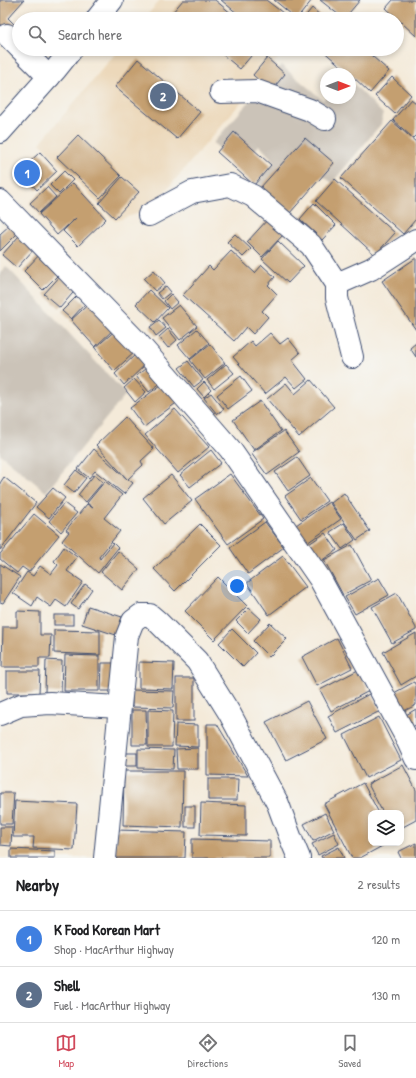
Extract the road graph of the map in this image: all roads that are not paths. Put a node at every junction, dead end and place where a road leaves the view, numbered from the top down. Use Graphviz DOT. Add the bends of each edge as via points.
graph roads {
  1 [pos="112,0"];
  2 [pos="103,12"];
  3 [pos="28,56"];
  4 [pos="66,56"];
  5 [pos="49,77"];
  6 [pos="221,92"];
  7 [pos="325,119"];
  8 [pos="0,132"];
  9 [pos="0,201"];
  10 [pos="149,215"];
  11 [pos="416,240"];
  12 [pos="337,284"];
  13 [pos="352,357"];
  14 [pos="119,707"];
  15 [pos="0,714"];
  16 [pos="416,760"];
  17 [pos="293,852"];
  18 [pos="105,858"];
  1 -- 2 [label="main road"];
  3 -- 5 [label="main road"];
  4 -- 5 [label="main road"];
  5 -- 8 [label="main road"];
  6 -- 7 [label="main road" via="257,91 310,110"];
  9 -- 16 [label="main road" via="138,343 230,449 320,579"];
  10 -- 12 [label="main road" via="192,192 230,185 253,196 311,245"];
  11 -- 12 [label="main road" via="371,269"];
  12 -- 13 [label="main road" via="337,298"];
  14 -- 15 [label="main road" via="50,703 21,705"];
  14 -- 17 [label="main road" via="127,636 133,621 141,615 150,615 197,661 230,714 278,804"];
  14 -- 18 [label="main road"];
}
